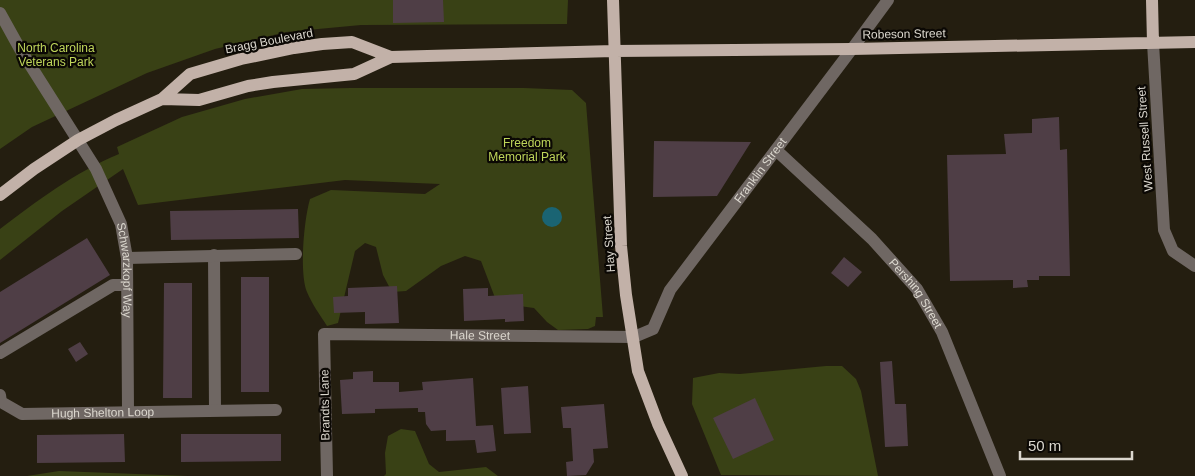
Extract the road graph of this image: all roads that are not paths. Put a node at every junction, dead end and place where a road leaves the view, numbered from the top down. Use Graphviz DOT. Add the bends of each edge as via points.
graph roads {
  1 [pos="613,0"];
  2 [pos="888,0"];
  3 [pos="1152,0"];
  4 [pos="0,13"];
  5 [pos="1195,42"];
  6 [pos="1153,43"];
  7 [pos="852,49"];
  8 [pos="614,51"];
  9 [pos="391,57"];
  10 [pos="162,99"];
  11 [pos="78,140"];
  12 [pos="776,150"];
  13 [pos="0,196"];
  14 [pos="296,254"];
  15 [pos="214,255"];
  16 [pos="127,258"];
  17 [pos="1193,265"];
  18 [pos="127,285"];
  19 [pos="324,334"];
  20 [pos="634,337"];
  21 [pos="0,353"];
  22 [pos="0,395"];
  23 [pos="214,410"];
  24 [pos="276,410"];
  25 [pos="128,411"];
  26 [pos="327,476"];
  27 [pos="682,476"];
  28 [pos="1000,476"];
  1 -- 8 [label="main road, Hay Street"];
  2 -- 7 [label="street, Franklin Street"];
  3 -- 6 [label="main road, West Russell Street"];
  4 -- 11 [label="street, Schwarzkopf Way"];
  5 -- 6 [label="main road, Robeson Street"];
  6 -- 7 [label="main road, Robeson Street"];
  6 -- 17 [label="street, West Russell Street" via="1164,230 1173,251"];
  7 -- 8 [label="main road, Robeson Street"];
  7 -- 12 [label="street, Franklin Street"];
  8 -- 9 [label="main road, Bragg Boulevard"];
  8 -- 20 [label="main road, Hay Street" via="621,246"];
  9 -- 10 [label="main road, Bragg Boulevard" via="354,74 248,86 199,100"];
  9 -- 10 [label="main road, Bragg Boulevard" via="352,42 294,48 190,74"];
  10 -- 11 [label="main road, Bragg Boulevard"];
  11 -- 13 [label="main road, Bragg Boulevard"];
  11 -- 16 [label="street, Schwarzkopf Way" via="96,169 121,224"];
  12 -- 20 [label="street, Franklin Street" via="670,290 653,329"];
  12 -- 28 [label="street, Pershing Street" via="872,239 917,289 942,332"];
  14 -- 15 [label="street"];
  15 -- 16 [label="street"];
  15 -- 23 [label="street"];
  16 -- 18 [label="street, Schwarzkopf Way"];
  18 -- 21 [label="street" via="113,285"];
  18 -- 25 [label="street, Schwarzkopf Way"];
  19 -- 20 [label="street, Hale Street"];
  19 -- 26 [label="street, Brandts Lane"];
  20 -- 27 [label="main road, Hay Street" via="638,371"];
  22 -- 25 [label="street, Hugh Shelton Loop" via="2,402 22,414"];
  23 -- 24 [label="street, Hugh Shelton Loop"];
  23 -- 25 [label="street, Hugh Shelton Loop"];
}
